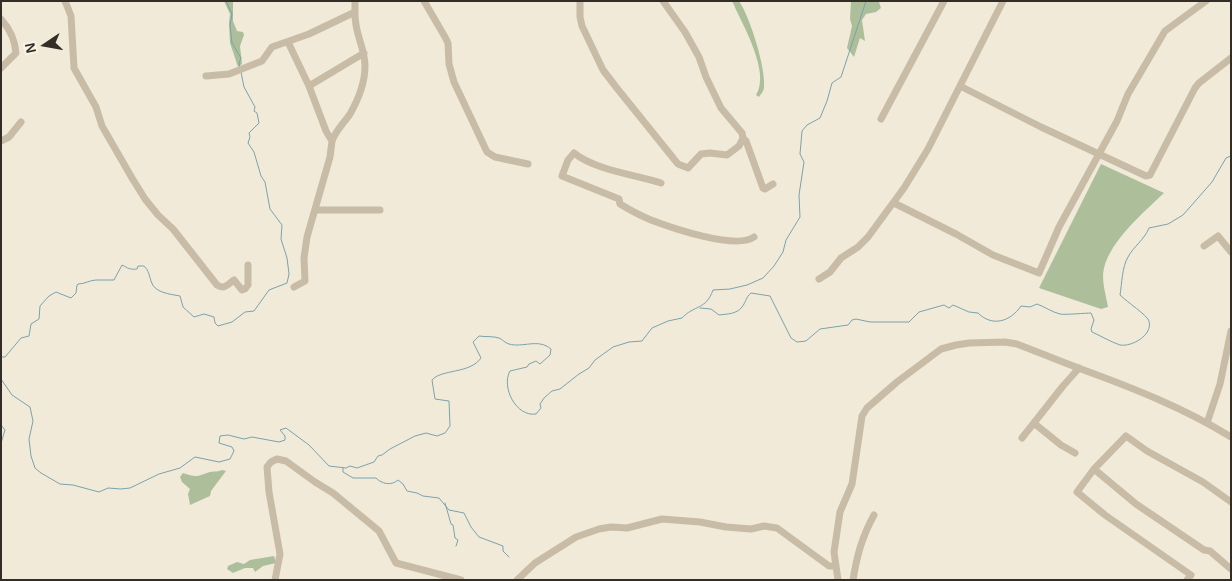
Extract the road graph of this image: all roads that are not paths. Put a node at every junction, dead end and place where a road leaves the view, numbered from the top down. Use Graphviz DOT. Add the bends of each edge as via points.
graph roads {
  1 [pos="65,1"];
  2 [pos="355,1"];
  3 [pos="424,1"];
  4 [pos="580,1"];
  5 [pos="663,1"];
  6 [pos="944,1"];
  7 [pos="1003,1"];
  8 [pos="1206,1"];
  9 [pos="355,12"];
  10 [pos="1,19"];
  11 [pos="288,42"];
  12 [pos="364,53"];
  13 [pos="1231,58"];
  14 [pos="1,68"];
  15 [pos="206,76"];
  16 [pos="309,86"];
  17 [pos="960,86"];
  18 [pos="881,119"];
  19 [pos="21,122"];
  20 [pos="743,138"];
  21 [pos="332,140"];
  22 [pos="1,141"];
  23 [pos="1098,154"];
  24 [pos="528,164"];
  25 [pos="661,183"];
  26 [pos="773,184"];
  27 [pos="894,203"];
  28 [pos="316,210"];
  29 [pos="380,210"];
  30 [pos="754,237"];
  31 [pos="1204,246"];
  32 [pos="1231,252"];
  33 [pos="248,265"];
  34 [pos="820,279"];
  35 [pos="294,288"];
  36 [pos="1231,331"];
  37 [pos="1079,368"];
  38 [pos="1207,423"];
  39 [pos="1035,424"];
  40 [pos="1231,437"];
  41 [pos="1022,438"];
  42 [pos="1074,453"];
  43 [pos="1094,469"];
  44 [pos="1231,502"];
  45 [pos="874,515"];
  46 [pos="836,566"];
  47 [pos="1231,568"];
  48 [pos="275,580"];
  49 [pos="461,580"];
  50 [pos="516,580"];
  51 [pos="838,580"];
  52 [pos="854,580"];
  53 [pos="1187,580"];
  1 -- 33 [label="street" via="71,16 74,68 96,107 102,126 145,199 220,288 234,280 242,290 245,289"];
  2 -- 9 [label="street"];
  3 -- 24 [label="street" via="448,43 454,82 488,152 495,157"];
  4 -- 20 [label="street" via="582,26 603,70 678,164 688,168 706,153 727,155 739,146"];
  5 -- 20 [label="street" via="685,32 721,108"];
  6 -- 18 [label="street"];
  7 -- 17 [label="street"];
  8 -- 23 [label="street" via="1165,31"];
  9 -- 11 [label="street"];
  9 -- 12 [label="street" via="354,25"];
  10 -- 14 [label="street" via="13,36 16,53"];
  11 -- 15 [label="street" via="272,47 262,61 233,72"];
  11 -- 16 [label="street"];
  12 -- 16 [label="street"];
  12 -- 21 [label="street" via="363,83 349,115"];
  13 -- 23 [label="street" via="1195,88 1150,175"];
  16 -- 21 [label="street"];
  17 -- 23 [label="street"];
  17 -- 27 [label="street" via="928,149"];
  19 -- 22 [label="street"];
  20 -- 26 [label="street" via="763,188"];
  21 -- 28 [label="street"];
  23 -- 27 [label="street" via="1059,227 1039,273 993,255"];
  25 -- 30 [label="street" via="582,160 574,153 562,176 618,199 620,204 650,220 733,242 749,241"];
  27 -- 34 [label="street" via="864,242 841,258"];
  28 -- 29 [label="street"];
  28 -- 35 [label="street" via="307,237 305,281"];
  31 -- 32 [label="street" via="1218,236"];
  36 -- 38 [label="street" via="1220,384"];
  37 -- 38 [label="street" via="1125,385"];
  37 -- 39 [label="street"];
  37 -- 46 [label="street" via="1017,344 956,345 935,353 873,401 862,416 852,484 840,512 834,552"];
  38 -- 40 [label="street"];
  39 -- 41 [label="street"];
  39 -- 42 [label="street"];
  43 -- 44 [label="street" via="1126,436"];
  43 -- 47 [label="street" via="1136,504"];
  43 -- 53 [label="street" via="1077,492 1191,575"];
  45 -- 52 [label="street" via="857,554"];
  46 -- 50 [label="street" via="829,566 778,528 726,528 662,519 627,528 600,529 576,537"];
  46 -- 51 [label="street"];
  48 -- 49 [label="street" via="280,554 266,467 277,459 286,461 333,493 379,531 396,563"];
}
